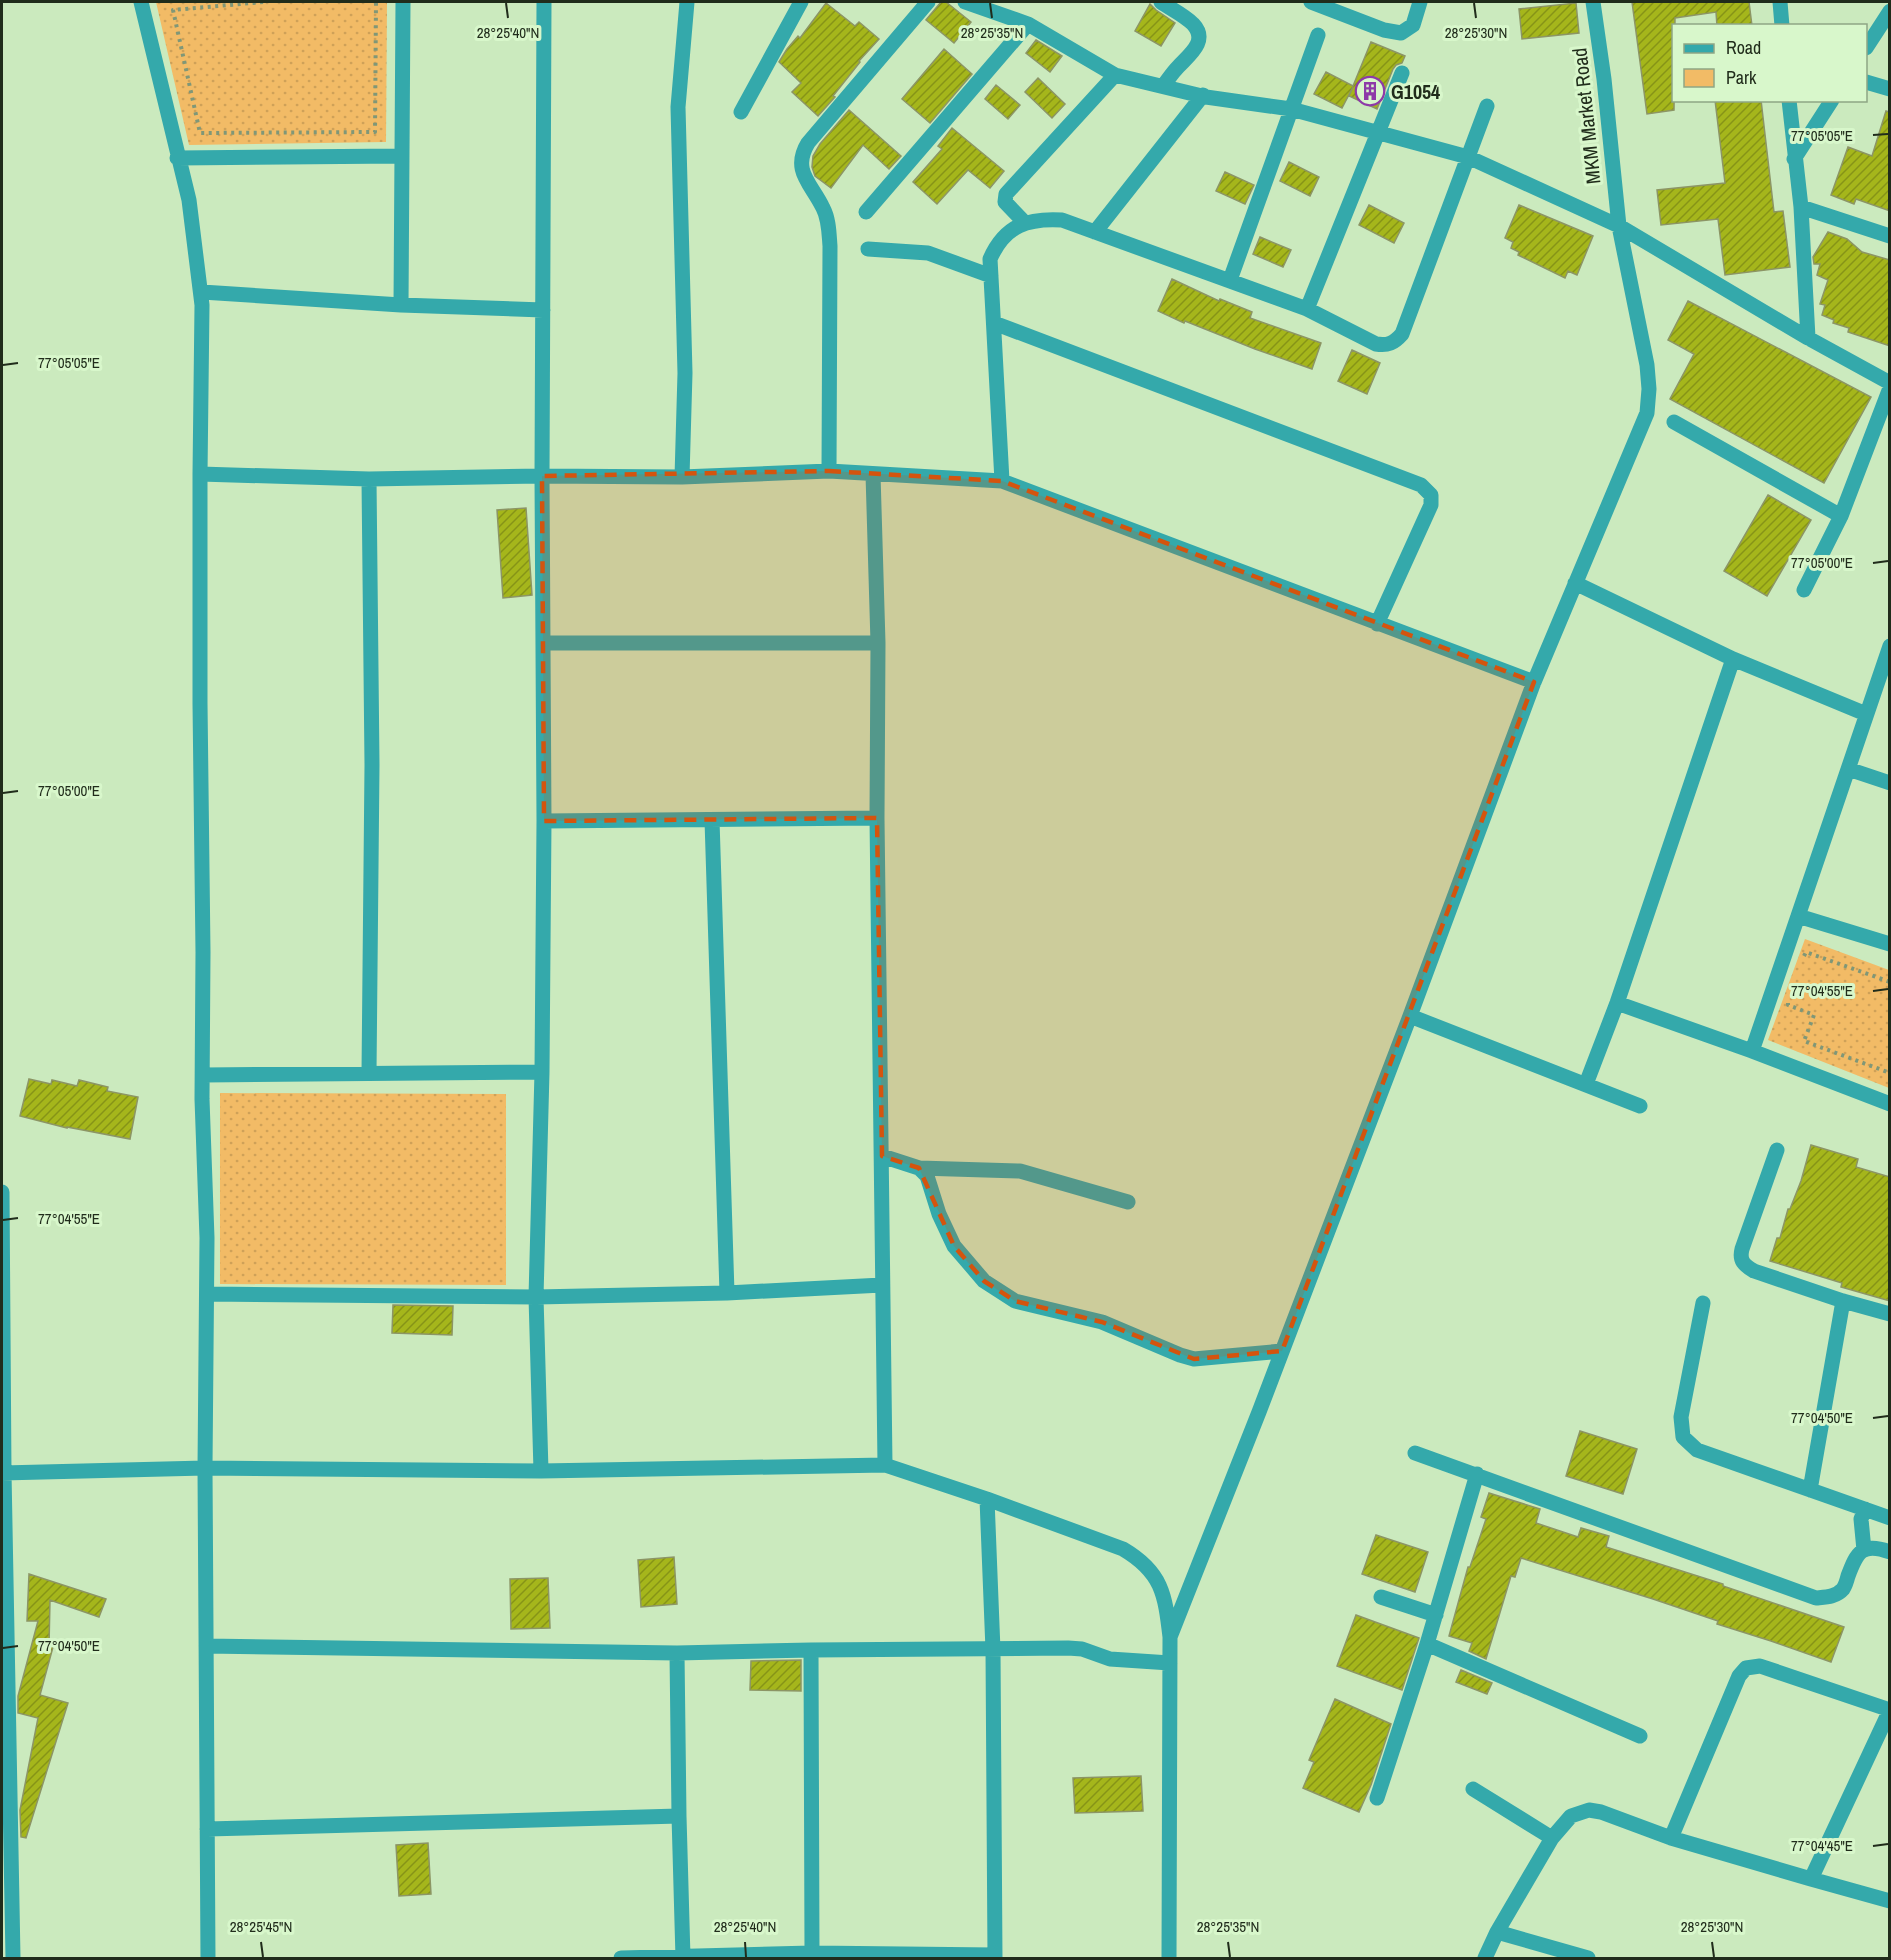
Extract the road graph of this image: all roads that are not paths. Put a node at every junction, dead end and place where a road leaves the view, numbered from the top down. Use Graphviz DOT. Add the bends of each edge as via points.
graph roads {
  1 [pos="141,2"];
  2 [pos="403,2"];
  3 [pos="544,2"];
  4 [pos="687,2"];
  5 [pos="801,2"];
  6 [pos="928,2"];
  7 [pos="965,2"];
  8 [pos="1161,2"];
  9 [pos="1311,2"];
  10 [pos="1420,2"];
  11 [pos="1593,2"];
  12 [pos="1780,2"];
  13 [pos="1890,11"];
  14 [pos="1028,24"];
  15 [pos="1782,24"];
  16 [pos="1318,35"];
  17 [pos="1867,46"];
  18 [pos="1402,73"];
  19 [pos="1115,75"];
  20 [pos="1867,82"];
  21 [pos="1163,86"];
  22 [pos="1890,89"];
  23 [pos="1203,96"];
  24 [pos="1789,102"];
  25 [pos="1831,102"];
  26 [pos="1486,106"];
  27 [pos="1291,109"];
  28 [pos="741,112"];
  29 [pos="1378,132"];
  30 [pos="400,156"];
  31 [pos="1468,157"];
  32 [pos="177,158"];
  33 [pos="1794,159"];
  34 [pos="1801,207"];
  35 [pos="866,212"];
  36 [pos="1025,223"];
  37 [pos="1619,226"];
  38 [pos="1095,232"];
  39 [pos="1890,236"];
  40 [pos="868,249"];
  41 [pos="991,276"];
  42 [pos="1230,280"];
  43 [pos="202,292"];
  44 [pos="401,305"];
  45 [pos="1307,309"];
  46 [pos="543,310"];
  47 [pos="994,323"];
  48 [pos="1808,338"];
  49 [pos="1890,382"];
  50 [pos="1890,388"];
  51 [pos="1674,422"];
  52 [pos="829,471"];
  53 [pos="200,474"];
  54 [pos="873,474"];
  55 [pos="542,476"];
  56 [pos="682,477"];
  57 [pos="369,479"];
  58 [pos="1002,481"];
  59 [pos="1841,516"];
  60 [pos="1575,583"];
  61 [pos="1804,590"];
  62 [pos="1377,624"];
  63 [pos="543,643"];
  64 [pos="878,643"];
  65 [pos="1890,646"];
  66 [pos="1733,659"];
  67 [pos="1534,682"];
  68 [pos="1866,714"];
  69 [pos="1848,769"];
  70 [pos="1890,783"];
  71 [pos="877,818"];
  72 [pos="712,819"];
  73 [pos="544,821"];
  74 [pos="1798,916"];
  75 [pos="1890,944"];
  76 [pos="1617,1003"];
  77 [pos="1410,1016"];
  78 [pos="1752,1052"];
  79 [pos="542,1072"];
  80 [pos="369,1073"];
  81 [pos="203,1075"];
  82 [pos="1586,1084"];
  83 [pos="1890,1104"];
  84 [pos="1640,1106"];
  85 [pos="1777,1150"];
  86 [pos="882,1156"];
  87 [pos="919,1168"];
  88 [pos="2,1192"];
  89 [pos="1128,1202"];
  90 [pos="882,1285"];
  91 [pos="727,1293"];
  92 [pos="207,1294"];
  93 [pos="536,1297"];
  94 [pos="1843,1301"];
  95 [pos="1703,1303"];
  96 [pos="1890,1314"];
  97 [pos="1282,1351"];
  98 [pos="1415,1453"];
  99 [pos="885,1465"];
  100 [pos="205,1468"];
  101 [pos="541,1471"];
  102 [pos="3,1473"];
  103 [pos="1477,1474"];
  104 [pos="1810,1490"];
  105 [pos="987,1498"];
  106 [pos="1865,1509"];
  107 [pos="1890,1518"];
  108 [pos="1864,1550"];
  109 [pos="1890,1552"];
  110 [pos="1380,1597"];
  111 [pos="1436,1615"];
  112 [pos="1170,1637"];
  113 [pos="1427,1644"];
  114 [pos="206,1646"];
  115 [pos="811,1650"];
  116 [pos="993,1650"];
  117 [pos="677,1653"];
  118 [pos="1170,1663"];
  119 [pos="1890,1710"];
  120 [pos="1640,1736"];
  121 [pos="1473,1789"];
  122 [pos="1377,1798"];
  123 [pos="679,1816"];
  124 [pos="207,1828"];
  125 [pos="1552,1838"];
  126 [pos="1671,1838"];
  127 [pos="1811,1879"];
  128 [pos="1890,1901"];
  129 [pos="1497,1932"];
  130 [pos="812,1953"];
  131 [pos="995,1957"];
  132 [pos="684,1958"];
  133 [pos="13,1959"];
  134 [pos="208,1959"];
  135 [pos="621,1959"];
  136 [pos="1169,1959"];
  137 [pos="1485,1959"];
  138 [pos="1588,1959"];
  1 -- 32 [label="street"];
  2 -- 30 [label="street"];
  3 -- 46 [label="street"];
  4 -- 56 [label="street" via="678,107 685,373"];
  5 -- 28 [label="street"];
  6 -- 52 [label="street" via="801,154 801,171 824,209 829,236"];
  7 -- 14 [label="street"];
  8 -- 21 [label="street" via="1192,23 1199,42"];
  9 -- 10 [label="street" via="1401,33 1413,25"];
  11 -- 37 [label="street, MKM Market Road"];
  12 -- 15 [label="street"];
  13 -- 17 [label="street"];
  14 -- 19 [label="street"];
  14 -- 35 [label="street"];
  16 -- 27 [label="street"];
  18 -- 29 [label="street"];
  19 -- 21 [label="street"];
  19 -- 36 [label="street" via="1006,194 1005,202"];
  20 -- 22 [label="street"];
  21 -- 23 [label="street"];
  23 -- 27 [label="street"];
  23 -- 38 [label="street"];
  24 -- 33 [label="street"];
  25 -- 33 [label="street"];
  26 -- 31 [label="street"];
  27 -- 29 [label="street"];
  27 -- 42 [label="street"];
  29 -- 31 [label="street"];
  29 -- 45 [label="street"];
  30 -- 32 [label="street"];
  30 -- 44 [label="street"];
  31 -- 37 [label="street"];
  31 -- 45 [label="street" via="1402,334 1395,342 1376,344"];
  32 -- 43 [label="street" via="189,200"];
  33 -- 34 [label="street"];
  34 -- 39 [label="street"];
  34 -- 48 [label="street"];
  36 -- 38 [label="street" via="1062,220"];
  36 -- 41 [label="street" via="997,243 990,259"];
  37 -- 48 [label="street"];
  37 -- 60 [label="street, MKM Market Road" via="1647,365 1650,401"];
  38 -- 42 [label="street"];
  40 -- 41 [label="street" via="927,253"];
  41 -- 47 [label="street"];
  42 -- 45 [label="street"];
  43 -- 44 [label="street"];
  43 -- 53 [label="street"];
  44 -- 46 [label="street"];
  46 -- 55 [label="street"];
  47 -- 58 [label="street"];
  47 -- 62 [label="street" via="1421,485 1431,495 1431,505"];
  48 -- 49 [label="street"];
  50 -- 59 [label="street"];
  51 -- 59 [label="street"];
  52 -- 54 [label="street"];
  52 -- 56 [label="street"];
  53 -- 57 [label="street"];
  53 -- 81 [label="street"];
  54 -- 58 [label="street"];
  54 -- 64 [label="street"];
  55 -- 56 [label="street"];
  55 -- 57 [label="street"];
  55 -- 63 [label="street"];
  57 -- 80 [label="street" via="372,765"];
  58 -- 62 [label="street"];
  59 -- 61 [label="street"];
  60 -- 66 [label="street"];
  60 -- 67 [label="street, MKM Market Road"];
  62 -- 67 [label="street"];
  63 -- 64 [label="street"];
  63 -- 73 [label="street"];
  64 -- 71 [label="street"];
  65 -- 68 [label="street"];
  66 -- 68 [label="street"];
  66 -- 76 [label="street"];
  67 -- 77 [label="street, MKM Market Road"];
  68 -- 69 [label="street"];
  69 -- 70 [label="street"];
  69 -- 74 [label="street"];
  71 -- 72 [label="street"];
  71 -- 86 [label="street"];
  72 -- 73 [label="street"];
  72 -- 91 [label="street"];
  73 -- 79 [label="street"];
  74 -- 75 [label="street"];
  74 -- 78 [label="street"];
  76 -- 78 [label="street"];
  76 -- 82 [label="street"];
  77 -- 82 [label="street"];
  77 -- 97 [label="street, MKM Market Road"];
  78 -- 83 [label="street"];
  79 -- 80 [label="street"];
  79 -- 93 [label="street"];
  80 -- 81 [label="street"];
  81 -- 92 [label="street"];
  82 -- 84 [label="street"];
  85 -- 94 [label="street" via="1740,1257 1754,1271"];
  86 -- 87 [label="street"];
  86 -- 90 [label="street"];
  87 -- 89 [label="street" via="1020,1172"];
  87 -- 97 [label="street" via="927,1176 954,1246 984,1281 1015,1301 1102,1322 1194,1359"];
  88 -- 102 [label="street"];
  90 -- 91 [label="street"];
  90 -- 99 [label="street"];
  91 -- 93 [label="street"];
  92 -- 93 [label="street"];
  92 -- 100 [label="street"];
  93 -- 101 [label="street"];
  94 -- 96 [label="street"];
  94 -- 104 [label="street"];
  95 -- 104 [label="street" via="1681,1417 1683,1437 1696,1450"];
  97 -- 112 [label="street, MKM Market Road"];
  98 -- 103 [label="street"];
  99 -- 101 [label="street"];
  99 -- 105 [label="street"];
  100 -- 101 [label="street"];
  100 -- 102 [label="street"];
  100 -- 114 [label="street"];
  102 -- 133 [label="street"];
  103 -- 108 [label="street" via="1816,1598 1831,1597 1843,1589 1855,1558"];
  103 -- 111 [label="street"];
  104 -- 106 [label="street"];
  105 -- 112 [label="street" via="1123,1549 1142,1560 1162,1590"];
  105 -- 116 [label="street"];
  106 -- 107 [label="street"];
  106 -- 108 [label="street" via="1861,1519"];
  108 -- 109 [label="street" via="1875,1547"];
  110 -- 111 [label="street"];
  111 -- 113 [label="street"];
  112 -- 118 [label="street"];
  113 -- 120 [label="street"];
  113 -- 122 [label="street"];
  114 -- 117 [label="street"];
  114 -- 124 [label="street"];
  115 -- 116 [label="street"];
  115 -- 117 [label="street"];
  115 -- 130 [label="street"];
  116 -- 118 [label="street" via="1082,1649 1110,1659"];
  116 -- 131 [label="street"];
  117 -- 123 [label="street"];
  118 -- 136 [label="street"];
  119 -- 126 [label="street" via="1760,1666 1746,1668 1739,1676"];
  119 -- 127 [label="street"];
  121 -- 125 [label="street"];
  123 -- 124 [label="street"];
  123 -- 132 [label="street"];
  124 -- 134 [label="street"];
  125 -- 126 [label="street" via="1571,1816 1588,1810"];
  125 -- 129 [label="street"];
  126 -- 127 [label="street"];
  127 -- 128 [label="street"];
  129 -- 137 [label="street"];
  129 -- 138 [label="street"];
  130 -- 131 [label="street"];
  130 -- 132 [label="street"];
  132 -- 135 [label="street"];
}
